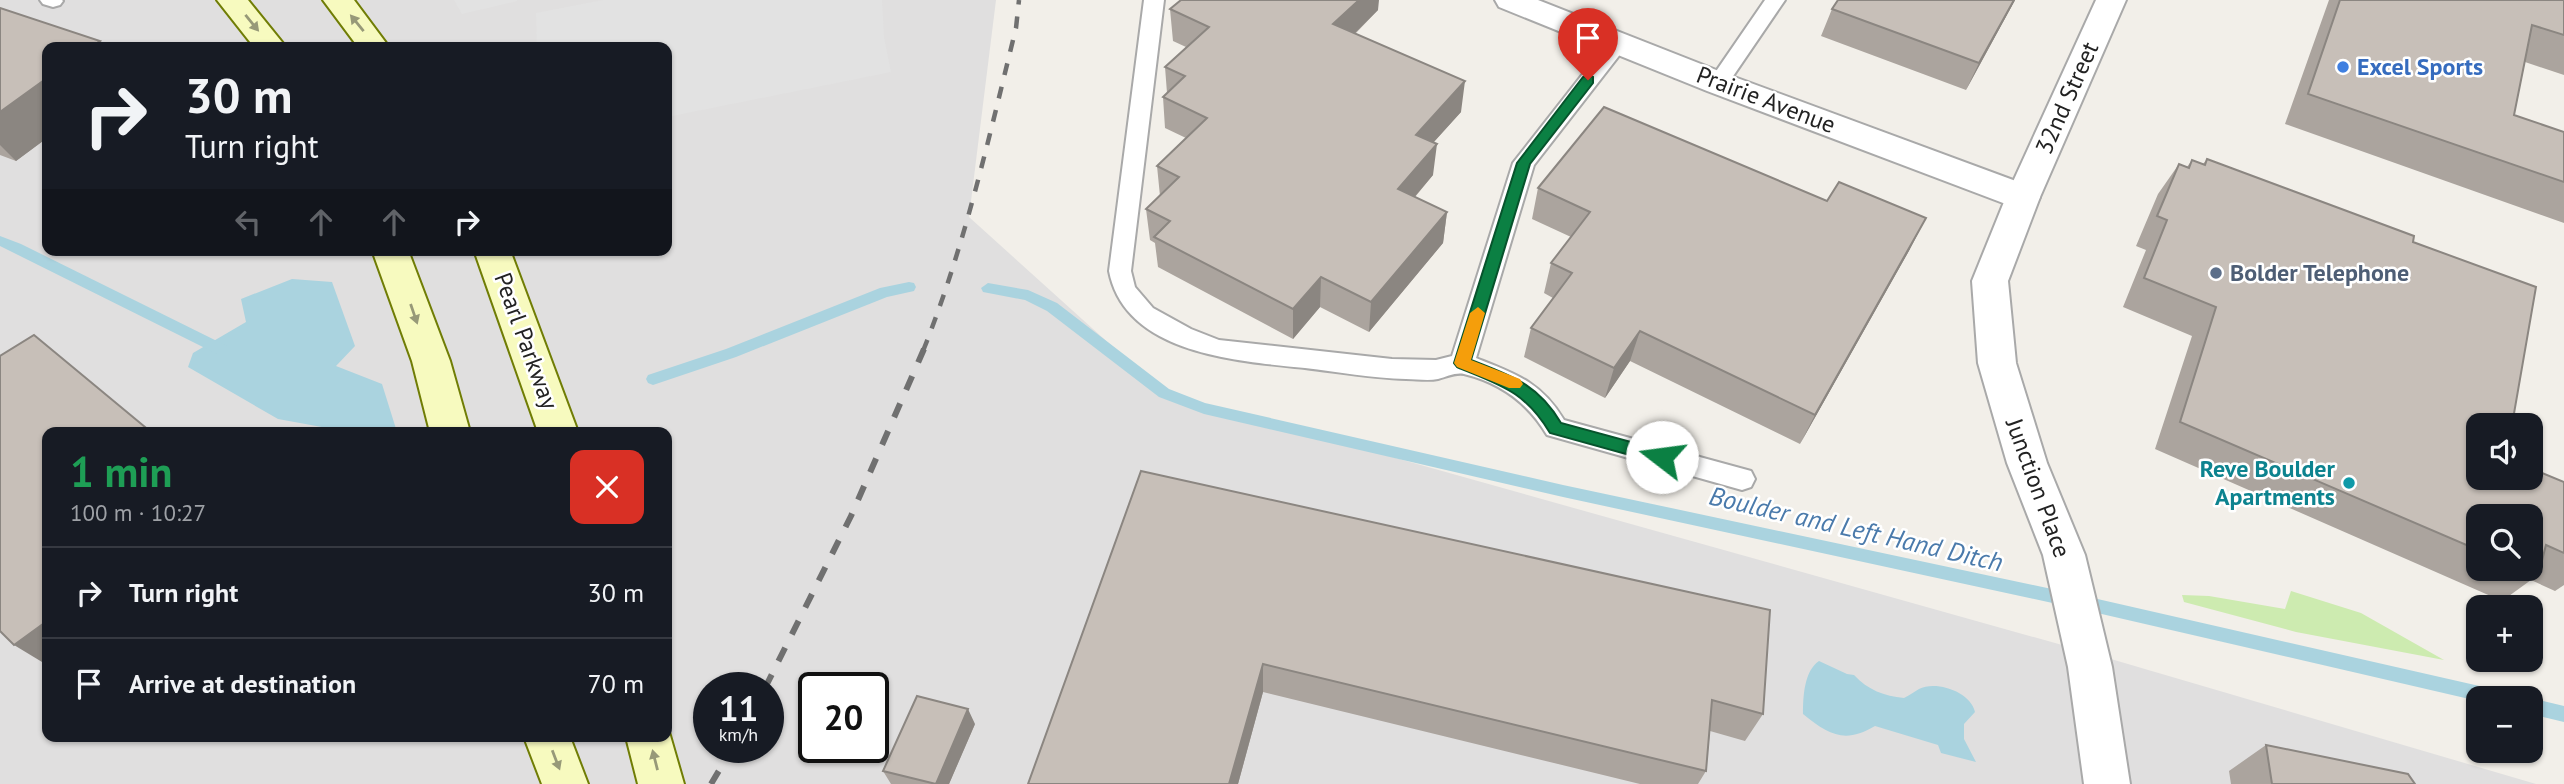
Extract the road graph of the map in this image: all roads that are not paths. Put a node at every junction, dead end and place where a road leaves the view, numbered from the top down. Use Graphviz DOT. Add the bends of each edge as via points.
graph roads {
  1 [pos="232,0"];
  2 [pos="338,0"];
  3 [pos="1154,0"];
  4 [pos="1510,0"];
  5 [pos="1775,0"];
  6 [pos="2111,0"];
  7 [pos="267,42"];
  8 [pos="370,42"];
  9 [pos="1618,43"];
  10 [pos="1718,83"];
  11 [pos="2023,197"];
  12 [pos="392,256"];
  13 [pos="494,256"];
  14 [pos="1462,363"];
  15 [pos="449,427"];
  16 [pos="556,427"];
  17 [pos="1742,479"];
  18 [pos="549,742"];
  19 [pos="650,742"];
  20 [pos="565,784"];
  21 [pos="661,784"];
  22 [pos="2107,784"];
  1 -- 7 [label="main road, one-way"];
  8 -- 2 [label="main road, one-way"];
  3 -- 14 [label="lane" via="1119,271 1124,290 1145,314 1218,349 1392,369 1436,370"];
  4 -- 9 [label="street, Prairie Avenue"];
  5 -- 10 [label="lane"];
  6 -- 11 [label="street, 32nd Street"];
  9 -- 10 [label="street, Prairie Avenue"];
  9 -- 14 [label="lane" via="1524,163"];
  10 -- 11 [label="street, Prairie Avenue"];
  11 -- 22 [label="street, Junction Place" via="1990,281 1997,363 2023,453 2064,555 2087,652"];
  12 -- 15 [label="main road, one-way"];
  13 -- 16 [label="main road, Pearl Parkway"];
  14 -- 17 [label="lane" via="1516,384 1542,406 1556,428"];
  18 -- 20 [label="main road, one-way"];
  21 -- 19 [label="main road, one-way"];
}
